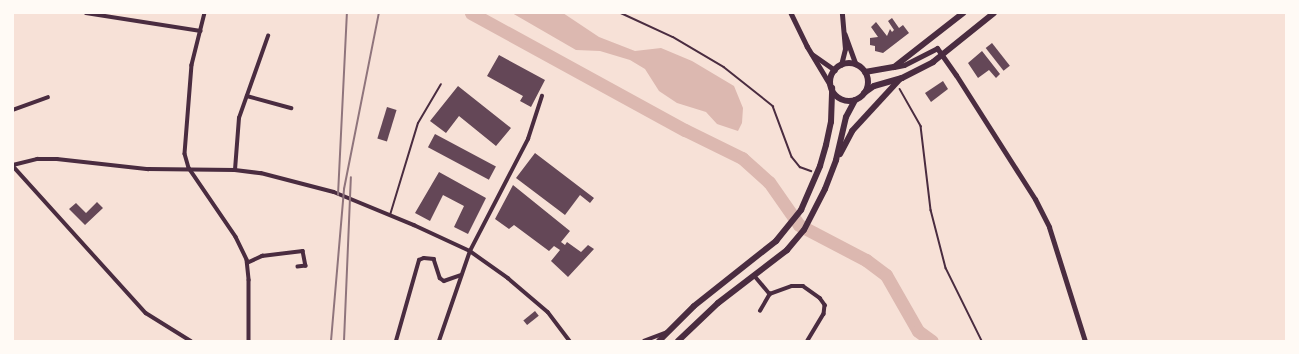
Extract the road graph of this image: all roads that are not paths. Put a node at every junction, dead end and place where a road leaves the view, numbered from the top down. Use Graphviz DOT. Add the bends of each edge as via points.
graph roads {
  1 [pos="86,13"];
  2 [pos="91,13"];
  3 [pos="205,13"];
  4 [pos="791,13"];
  5 [pos="842,13"];
  6 [pos="963,13"];
  7 [pos="994,13"];
  8 [pos="843,29"];
  9 [pos="201,31"];
  10 [pos="268,36"];
  11 [pos="811,53"];
  12 [pos="942,56"];
  13 [pos="856,64"];
  14 [pos="841,65"];
  15 [pos="894,67"];
  16 [pos="835,70"];
  17 [pos="865,72"];
  18 [pos="902,78"];
  19 [pos="441,84"];
  20 [pos="831,87"];
  21 [pos="864,93"];
  22 [pos="247,96"];
  23 [pos="542,96"];
  24 [pos="48,97"];
  25 [pos="855,100"];
  26 [pos="291,108"];
  27 [pos="13,110"];
  28 [pos="836,160"];
  29 [pos="13,166"];
  30 [pos="189,168"];
  31 [pos="235,170"];
  32 [pos="390,215"];
  33 [pos="470,251"];
  34 [pos="247,263"];
  35 [pos="298,267"];
  36 [pos="461,275"];
  37 [pos="754,275"];
  38 [pos="770,294"];
  39 [pos="760,311"];
  40 [pos="667,332"];
  41 [pos="191,341"];
  42 [pos="249,341"];
  43 [pos="396,341"];
  44 [pos="439,341"];
  45 [pos="570,341"];
  46 [pos="644,341"];
  47 [pos="659,341"];
  48 [pos="678,341"];
  49 [pos="808,341"];
  50 [pos="1085,341"];
  1 -- 2 [label="street"];
  2 -- 9 [label="street"];
  3 -- 9 [label="street"];
  4 -- 11 [label="street"];
  5 -- 8 [label="street"];
  6 -- 15 [label="main road"];
  7 -- 12 [label="main road"];
  8 -- 13 [label="street"];
  8 -- 14 [label="street" via="844,50"];
  9 -- 30 [label="street" via="192,65 187,104 185,154"];
  10 -- 22 [label="street"];
  11 -- 16 [label="street"];
  11 -- 20 [label="street"];
  12 -- 15 [label="main road" via="936,48 904,65"];
  12 -- 18 [label="main road" via="923,69"];
  12 -- 50 [label="main road" via="1007,154 1045,220 1055,243"];
  13 -- 14 [label="main road"];
  13 -- 17 [label="main road"];
  14 -- 16 [label="main road"];
  15 -- 17 [label="main road"];
  16 -- 20 [label="main road"];
  17 -- 21 [label="main road" via="868,80"];
  18 -- 21 [label="main road" via="874,86"];
  18 -- 28 [label="main road" via="852,131"];
  19 -- 32 [label="lane" via="418,123"];
  20 -- 25 [label="main road" via="840,98"];
  20 -- 40 [label="main road" via="831,122 826,145 818,172 801,210 786,232 752,262 694,306"];
  21 -- 25 [label="main road"];
  22 -- 26 [label="street"];
  22 -- 31 [label="street" via="239,118"];
  23 -- 33 [label="street" via="528,139"];
  24 -- 27 [label="street"];
  25 -- 28 [label="main road" via="846,117"];
  28 -- 37 [label="main road" via="812,217 797,239 787,250"];
  29 -- 30 [label="street" via="37,159 57,159 141,168"];
  29 -- 41 [label="street" via="146,313"];
  30 -- 31 [label="street"];
  30 -- 34 [label="street" via="236,237"];
  31 -- 32 [label="street" via="261,173 334,192"];
  32 -- 33 [label="street"];
  33 -- 36 [label="street"];
  33 -- 45 [label="street" via="508,278 548,312"];
  34 -- 35 [label="street" via="262,256 303,251 306,266"];
  34 -- 42 [label="street"];
  36 -- 43 [label="street" via="444,281 440,278 434,259 419,260"];
  36 -- 44 [label="street"];
  37 -- 38 [label="street"];
  37 -- 48 [label="main road" via="690,327"];
  38 -- 39 [label="street"];
  38 -- 49 [label="street" via="792,286 803,286 820,298 825,306 824,314"];
  40 -- 46 [label="street"];
  40 -- 47 [label="main road"];
}
